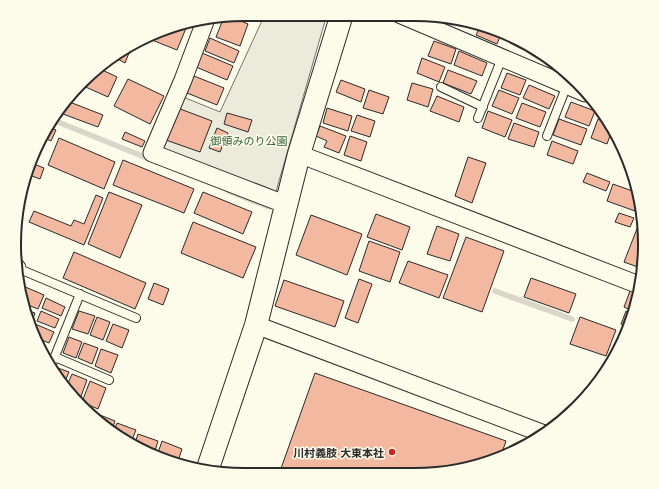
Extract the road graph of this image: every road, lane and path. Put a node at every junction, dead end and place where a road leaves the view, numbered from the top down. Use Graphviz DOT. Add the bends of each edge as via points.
graph roads {
  1 [pos="340,21"];
  2 [pos="415,21"];
  3 [pos="204,25"];
  4 [pos="502,58"];
  5 [pos="567,85"];
  6 [pos="441,87"];
  7 [pos="576,89"];
  8 [pos="483,106"];
  9 [pos="478,118"];
  10 [pos="547,136"];
  11 [pos="299,154"];
  12 [pos="287,205"];
  13 [pos="23,271"];
  14 [pos="635,283"];
  15 [pos="80,294"];
  16 [pos="136,318"];
  17 [pos="256,325"];
  18 [pos="55,357"];
  19 [pos="54,360"];
  20 [pos="109,380"];
  21 [pos="537,431"];
  22 [pos="209,465"];
  1 -- 11 [label="street"];
  2 -- 4 [label="street"];
  3 -- 12 [label="street" via="152,153"];
  4 -- 5 [label="street"];
  4 -- 8 [label="lane"];
  5 -- 7 [label="street"];
  5 -- 10 [label="lane"];
  6 -- 8 [label="lane"];
  8 -- 9 [label="lane"];
  11 -- 12 [label="street"];
  11 -- 14 [label="street"];
  12 -- 17 [label="street"];
  13 -- 15 [label="lane"];
  15 -- 16 [label="lane"];
  15 -- 18 [label="lane"];
  17 -- 21 [label="street"];
  17 -- 22 [label="street"];
  18 -- 19 [label="lane"];
  18 -- 20 [label="lane"];
}
